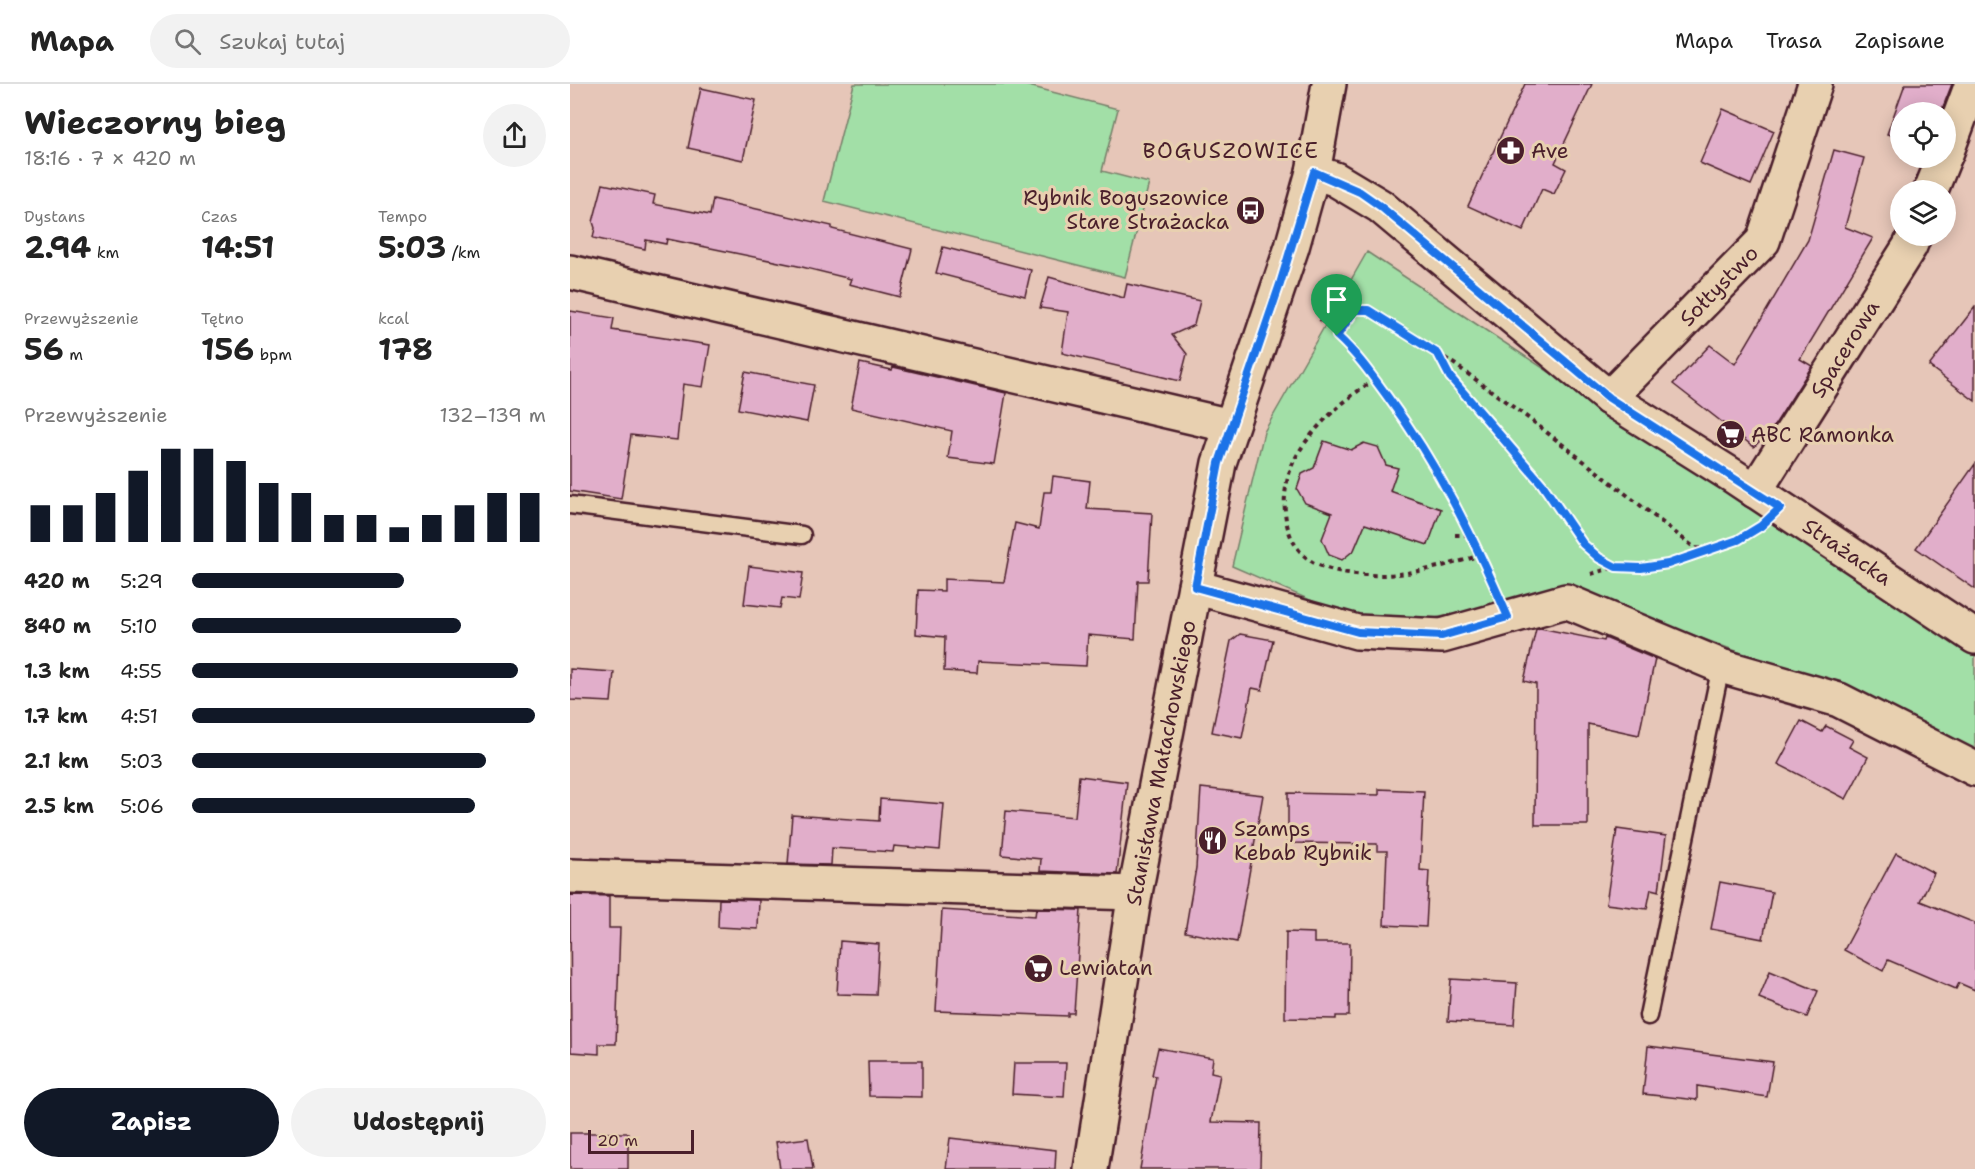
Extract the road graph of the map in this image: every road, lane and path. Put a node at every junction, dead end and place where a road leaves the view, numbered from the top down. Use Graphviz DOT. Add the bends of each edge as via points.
graph roads {
  1 [pos="1329,84"];
  2 [pos="1815,84"];
  3 [pos="1972,84"];
  4 [pos="1956,127"];
  5 [pos="1314,172"];
  6 [pos="1910,246"];
  7 [pos="570,272"];
  8 [pos="1320,320"];
  9 [pos="1337,336"];
  10 [pos="1438,354"];
  11 [pos="1375,380"];
  12 [pos="1609,398"];
  13 [pos="1231,426"];
  14 [pos="1767,499"];
  15 [pos="570,505"];
  16 [pos="802,535"];
  17 [pos="1455,535"];
  18 [pos="1472,535"];
  19 [pos="1710,549"];
  20 [pos="1481,555"];
  21 [pos="1195,587"];
  22 [pos="1508,617"];
  23 [pos="1975,637"];
  24 [pos="1721,666"];
  25 [pos="1975,769"];
  26 [pos="570,876"];
  27 [pos="1135,893"];
  28 [pos="1648,1016"];
  29 [pos="1091,1169"];
  1 -- 5 [label="street, Stanisława Małachowskiego"];
  2 -- 12 [label="street, Sołtystwo" via="1763,241"];
  3 -- 4 [label="street"];
  5 -- 12 [label="street, Strażacka" via="1352,188 1380,206"];
  5 -- 13 [label="street, Stanisława Małachowskiego"];
  6 -- 14 [label="street, Spacerowa"];
  7 -- 13 [label="street"];
  8 -- 9 [label="path"];
  9 -- 10 [label="path" via="1355,310 1368,310"];
  9 -- 11 [label="path" via="1356,353"];
  10 -- 19 [label="path" via="1531,420 1695,548"];
  10 -- 19 [label="path" via="1450,377 1542,484 1583,544 1599,558 1616,567 1641,568 1668,564"];
  11 -- 18 [label="path" via="1422,444"];
  11 -- 20 [label="path" via="1356,391 1310,437 1293,463 1286,503 1290,539 1302,554 1319,565 1378,576 1438,568"];
  12 -- 14 [label="street, Strażacka"];
  13 -- 21 [label="street, Stanisława Małachowskiego" via="1219,463"];
  14 -- 19 [label="path" via="1761,526 1738,540"];
  14 -- 23 [label="street, Strażacka"];
  15 -- 16 [label="lane"];
  17 -- 18 [label="path"];
  18 -- 20 [label="path"];
  20 -- 22 [label="path"];
  21 -- 22 [label="street" via="1358,632 1442,636"];
  21 -- 27 [label="street, Stanisława Małachowskiego"];
  22 -- 24 [label="street" via="1566,601"];
  24 -- 25 [label="street" via="1839,700"];
  24 -- 28 [label="lane"];
  26 -- 27 [label="street"];
  27 -- 29 [label="street, Stanisława Małachowskiego"];
}
